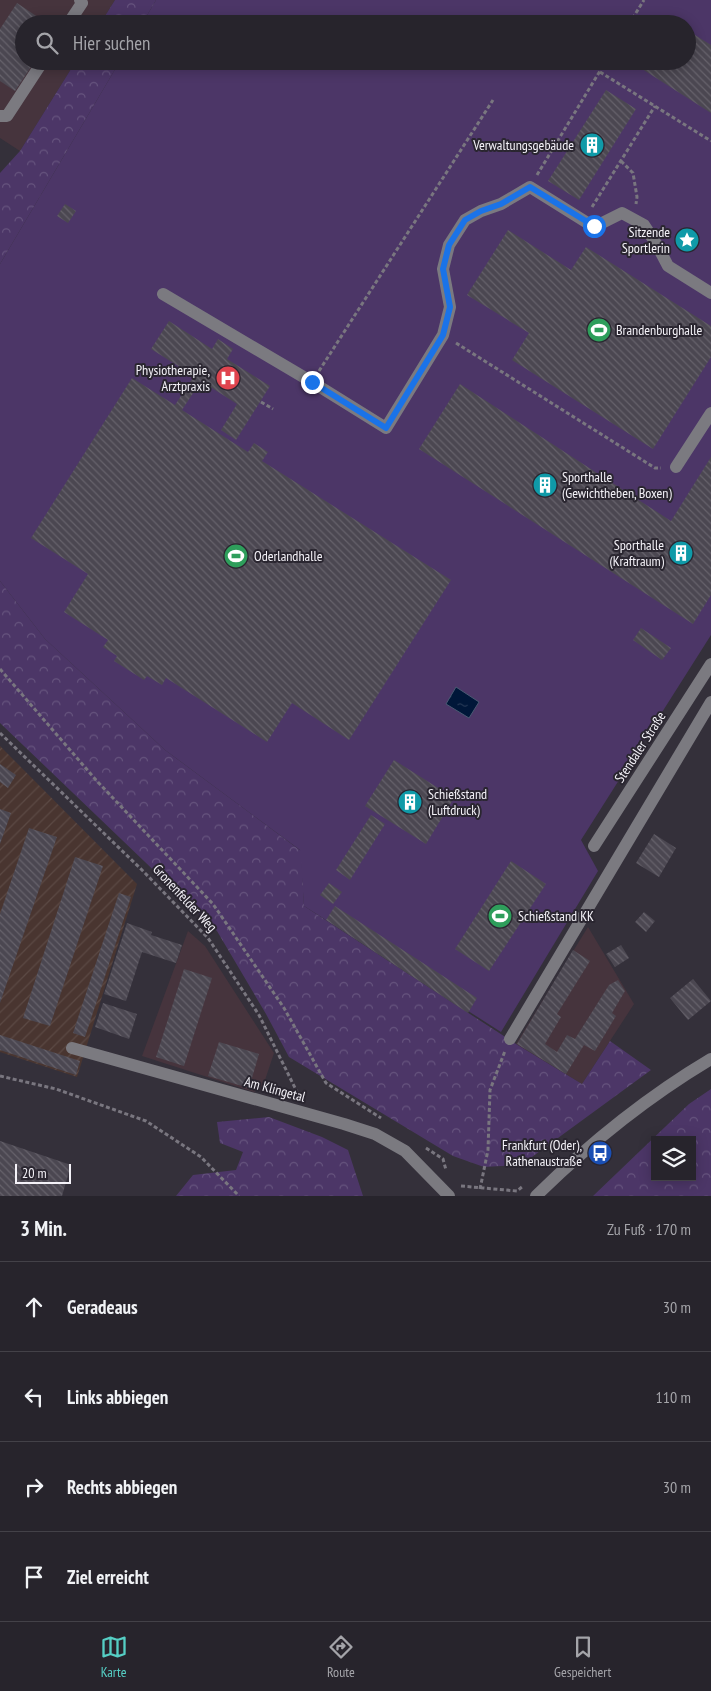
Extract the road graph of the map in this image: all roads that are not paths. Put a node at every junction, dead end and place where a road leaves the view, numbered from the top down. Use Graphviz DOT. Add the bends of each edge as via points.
graph roads {
  1 [pos="80,0"];
  2 [pos="74,15"];
  3 [pos="37,70"];
  4 [pos="0,116"];
  5 [pos="711,293"];
  6 [pos="164,294"];
  7 [pos="711,413"];
  8 [pos="676,467"];
  9 [pos="710,666"];
  10 [pos="711,702"];
  11 [pos="594,846"];
  12 [pos="510,1039"];
  13 [pos="72,1048"];
  14 [pos="711,1059"];
  15 [pos="449,1196"];
  16 [pos="536,1196"];
  1 -- 2 [label="street" via="82,3"];
  3 -- 4 [label="street" via="7,116"];
  5 -- 6 [label="street" via="668,266 644,225 622,213 594,226 530,187 465,220 449,245 443,269 450,307 443,335 386,428"];
  7 -- 8 [label="street"];
  9 -- 11 [label="street, Stendaler Straße"];
  10 -- 12 [label="street"];
  13 -- 15 [label="street, Am Klingetal" via="375,1134 405,1151"];
  14 -- 16 [label="street" via="624,1118"];
}
